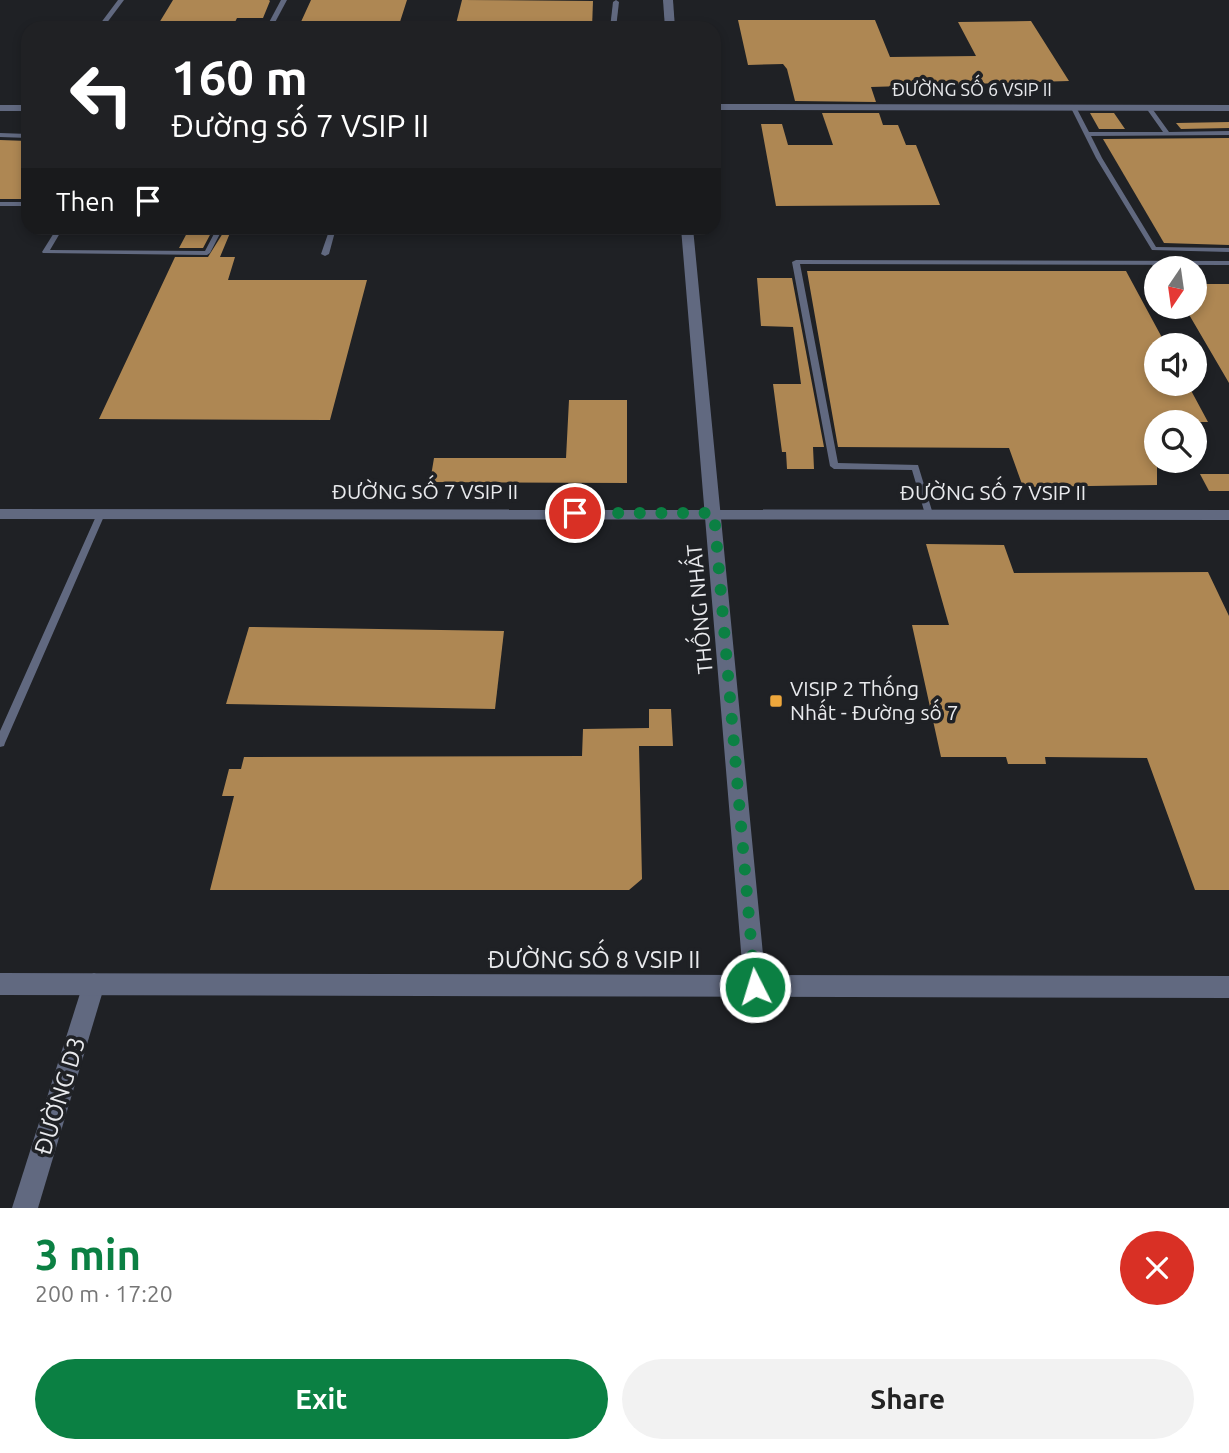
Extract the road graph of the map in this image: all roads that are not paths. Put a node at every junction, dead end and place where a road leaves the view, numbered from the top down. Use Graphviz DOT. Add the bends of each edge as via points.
graph roads {
  1 [pos="121,0"];
  2 [pos="284,0"];
  3 [pos="668,0"];
  4 [pos="616,2"];
  5 [pos="105,21"];
  6 [pos="273,21"];
  7 [pos="614,21"];
  8 [pos="670,21"];
  9 [pos="721,107"];
  10 [pos="1074,107"];
  11 [pos="1149,107"];
  12 [pos="0,108"];
  13 [pos="21,108"];
  14 [pos="1229,108"];
  15 [pos="1229,133"];
  16 [pos="1088,134"];
  17 [pos="1168,134"];
  18 [pos="0,135"];
  19 [pos="21,136"];
  20 [pos="0,204"];
  21 [pos="21,204"];
  22 [pos="56,235"];
  23 [pos="216,235"];
  24 [pos="330,235"];
  25 [pos="688,235"];
  26 [pos="1229,250"];
  27 [pos="325,254"];
  28 [pos="1229,263"];
  29 [pos="101,513"];
  30 [pos="714,513"];
  31 [pos="0,514"];
  32 [pos="929,514"];
  33 [pos="1229,515"];
  34 [pos="0,743"];
  35 [pos="0,984"];
  36 [pos="94,984"];
  37 [pos="755,987"];
  38 [pos="1229,987"];
  39 [pos="25,1208"];
  1 -- 5 [label="lane"];
  2 -- 6 [label="lane"];
  3 -- 8 [label="street"];
  4 -- 7 [label="lane"];
  9 -- 10 [label="street, ĐƯỜNG SỐ 6 VSIP II"];
  10 -- 11 [label="street, ĐƯỜNG SỐ 6 VSIP II"];
  10 -- 16 [label="lane"];
  11 -- 14 [label="street, ĐƯỜNG SỐ 6 VSIP II"];
  11 -- 17 [label="lane"];
  12 -- 13 [label="street"];
  15 -- 17 [label="lane"];
  16 -- 17 [label="lane"];
  16 -- 26 [label="lane" via="1154,248"];
  18 -- 19 [label="lane"];
  20 -- 21 [label="lane"];
  22 -- 23 [label="lane" via="45,253 207,253"];
  24 -- 27 [label="lane"];
  25 -- 30 [label="street, THỐNG NHẤT"];
  28 -- 32 [label="lane" via="796,262 834,466 915,467"];
  29 -- 30 [label="street, ĐƯỜNG SỐ 7 VSIP II"];
  29 -- 31 [label="street, ĐƯỜNG SỐ 7 VSIP II"];
  29 -- 34 [label="lane"];
  30 -- 32 [label="street, ĐƯỜNG SỐ 7 VSIP II"];
  30 -- 37 [label="street, THỐNG NHẤT"];
  32 -- 33 [label="street, ĐƯỜNG SỐ 7 VSIP II"];
  35 -- 36 [label="street, ĐƯỜNG SỐ 8 VSIP II"];
  36 -- 37 [label="street, ĐƯỜNG SỐ 8 VSIP II"];
  36 -- 39 [label="street, ĐƯỜNG D3"];
  37 -- 38 [label="street, ĐƯỜNG SỐ 8 VSIP II"];
}
